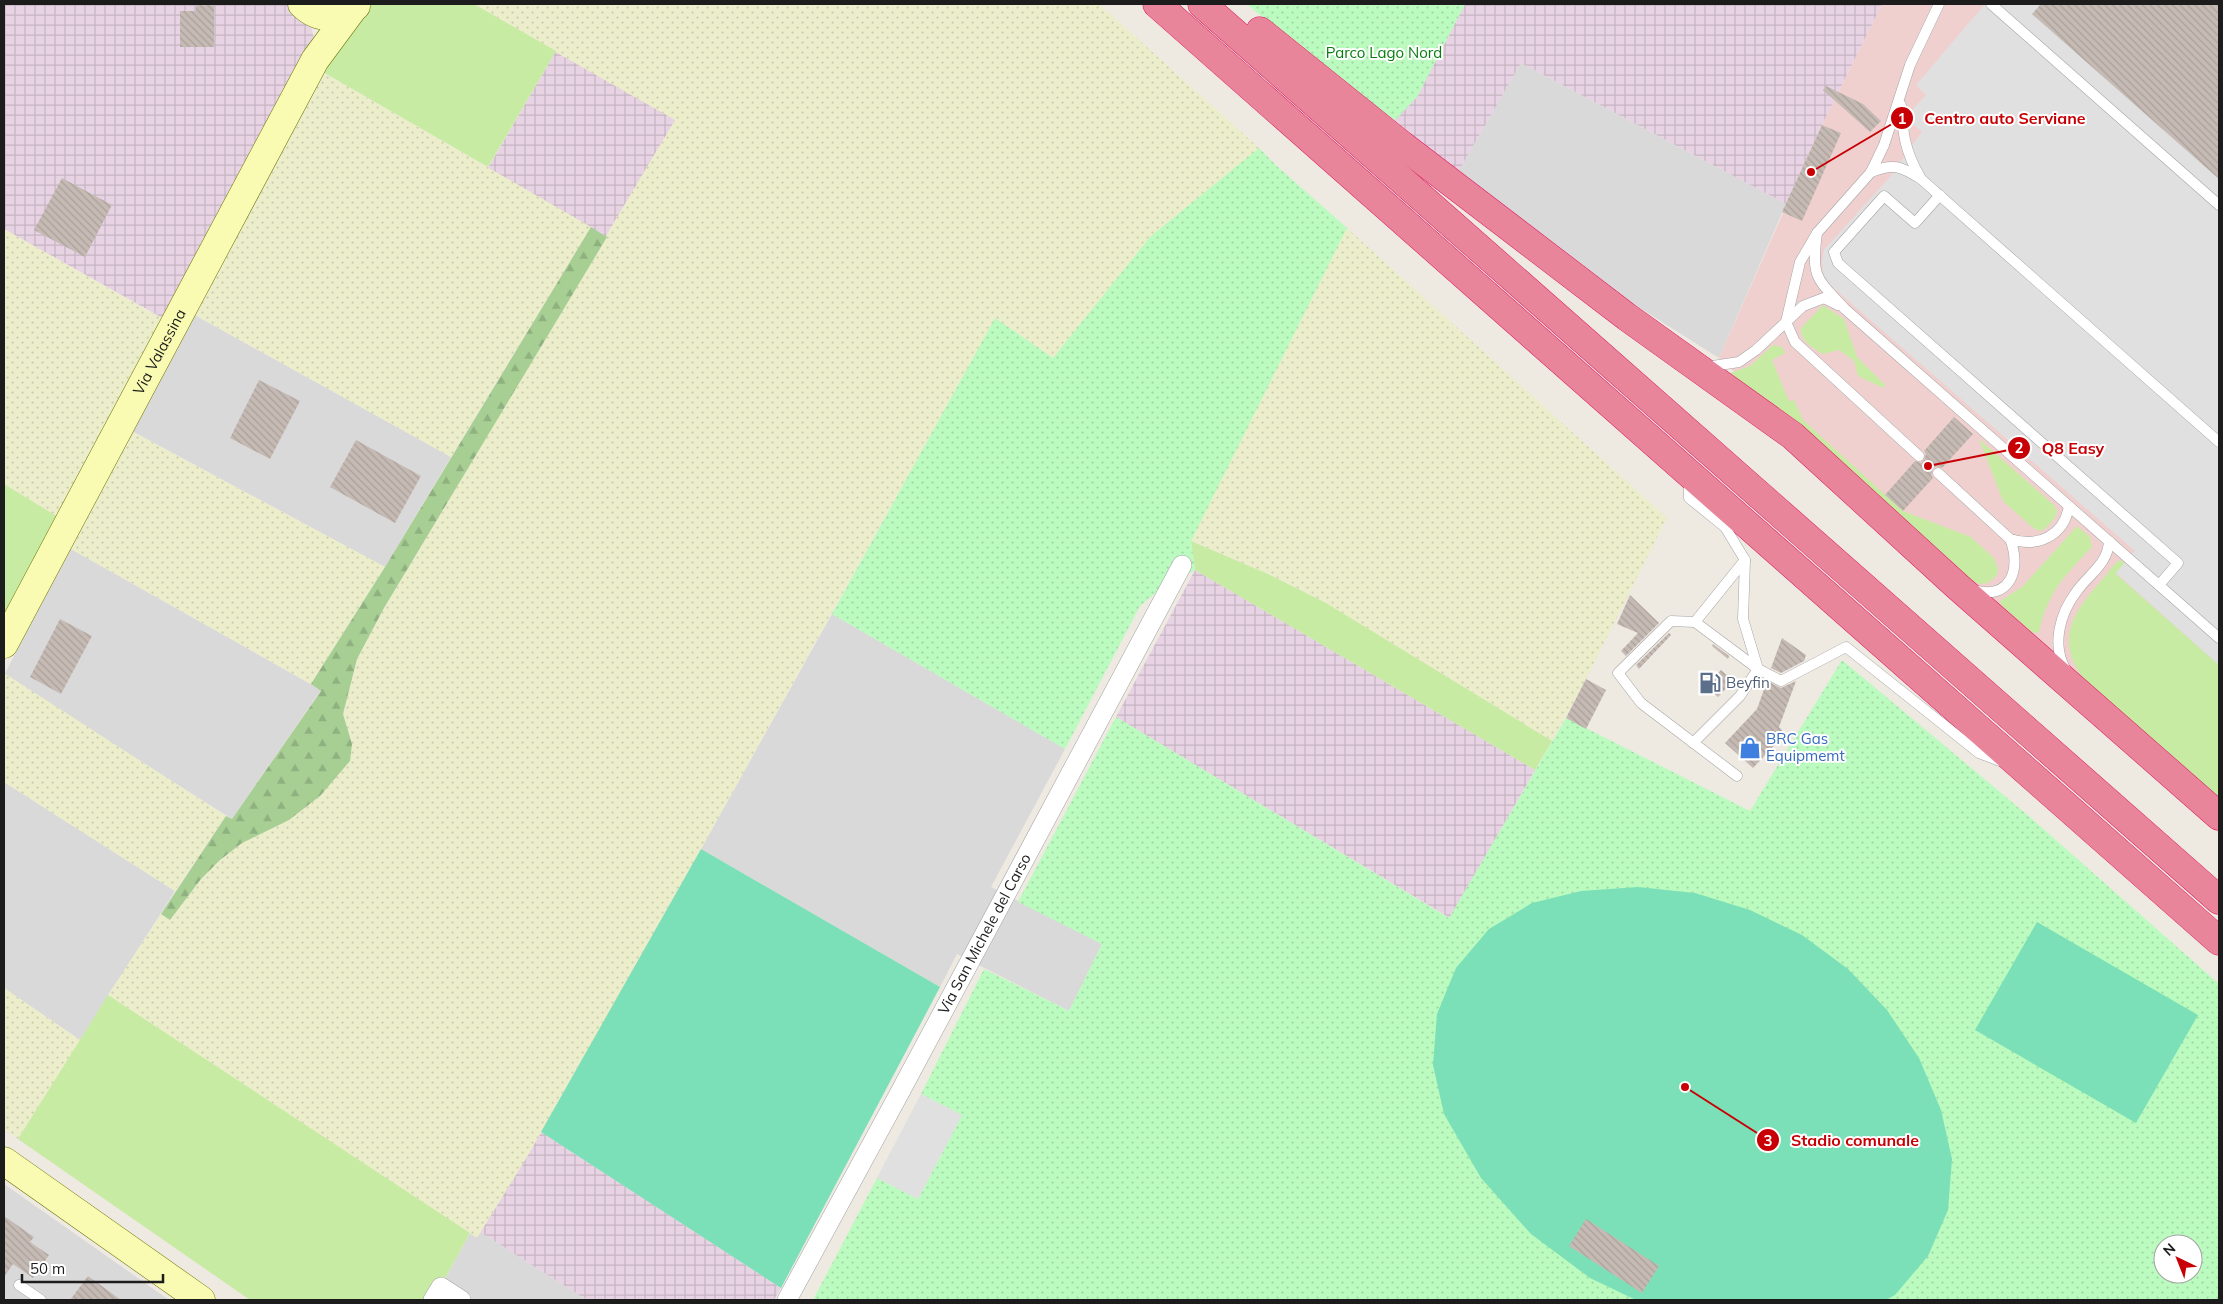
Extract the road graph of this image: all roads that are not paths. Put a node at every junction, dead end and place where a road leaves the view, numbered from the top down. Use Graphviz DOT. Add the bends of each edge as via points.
graph roads {
  1 [pos="1157,4"];
  2 [pos="1202,4"];
  3 [pos="1229,4"];
  4 [pos="1939,4"];
  5 [pos="1991,4"];
  6 [pos="306,7"];
  7 [pos="356,7"];
  8 [pos="315,60"];
  9 [pos="1900,92"];
  10 [pos="1871,172"];
  11 [pos="1921,179"];
  12 [pos="1940,195"];
  13 [pos="2219,204"];
  14 [pos="1817,233"];
  15 [pos="1845,309"];
  16 [pos="1786,322"];
  17 [pos="1698,368"];
  18 [pos="2219,442"];
  19 [pos="1919,456"];
  20 [pos="1938,473"];
  21 [pos="1688,474"];
  22 [pos="2069,506"];
  23 [pos="2010,539"];
  24 [pos="2109,541"];
  25 [pos="1745,560"];
  26 [pos="1182,565"];
  27 [pos="2159,585"];
  28 [pos="1957,586"];
  29 [pos="1695,622"];
  30 [pos="2219,638"];
  31 [pos="4,644"];
  32 [pos="1758,669"];
  33 [pos="2077,690"];
  34 [pos="1693,743"];
  35 [pos="2023,769"];
  36 [pos="1737,776"];
  37 [pos="2219,816"];
  38 [pos="2219,900"];
  39 [pos="2219,941"];
  40 [pos="4,1161"];
  41 [pos="19,1285"];
  42 [pos="41,1300"];
  43 [pos="201,1300"];
  44 [pos="433,1300"];
  45 [pos="461,1300"];
  46 [pos="787,1300"];
  1 -- 21 [label="highway"];
  2 -- 38 [label="highway"];
  3 -- 17 [label="highway" via="1402,145 1626,317"];
  4 -- 9 [label="lane"];
  5 -- 13 [label="lane"];
  6 -- 7 [label="street, Via Valassina" via="325,17 343,14"];
  6 -- 8 [label="street, Via Valassina" via="314,17 319,36"];
  7 -- 8 [label="street, Via Valassina"];
  8 -- 31 [label="street, Via Valassina"];
  9 -- 10 [label="lane" via="1888,135"];
  9 -- 11 [label="lane" via="1902,132 1909,156"];
  10 -- 11 [label="lane" via="1887,166 1904,168"];
  10 -- 14 [label="lane"];
  11 -- 12 [label="lane"];
  12 -- 18 [label="lane"];
  12 -- 27 [label="lane" via="1915,223 1884,196 1834,252 1838,262 2178,563"];
  14 -- 15 [label="lane" via="1814,260 1819,281"];
  14 -- 16 [label="lane" via="1800,262"];
  15 -- 16 [label="lane" via="1824,298 1803,306"];
  15 -- 22 [label="lane"];
  16 -- 17 [label="lane" via="1739,362"];
  16 -- 19 [label="lane" via="1794,342"];
  17 -- 28 [label="highway" via="1793,436"];
  20 -- 23 [label="lane"];
  21 -- 25 [label="lane" via="1688,498 1725,527"];
  21 -- 35 [label="highway"];
  22 -- 23 [label="lane" via="2067,519 2044,540 2030,544"];
  22 -- 24 [label="lane"];
  23 -- 28 [label="lane" via="2016,563 2012,578 2002,588 1985,594"];
  24 -- 27 [label="lane"];
  24 -- 33 [label="lane" via="2103,563 2077,591 2062,615 2058,640 2062,665"];
  25 -- 29 [label="lane"];
  25 -- 32 [label="lane" via="1743,619"];
  26 -- 46 [label="street, Via San Michele del Carso"];
  27 -- 30 [label="lane"];
  28 -- 33 [label="highway"];
  29 -- 32 [label="lane"];
  29 -- 34 [label="lane" via="1671,621 1618,674 1641,703"];
  32 -- 34 [label="lane" via="1740,696"];
  32 -- 35 [label="lane" via="1781,680 1846,647 1979,753"];
  33 -- 37 [label="highway"];
  34 -- 36 [label="lane"];
  35 -- 39 [label="highway"];
  40 -- 43 [label="street"];
  41 -- 42 [label="lane"];
  44 -- 45 [label="street" via="441,1287"];
}
